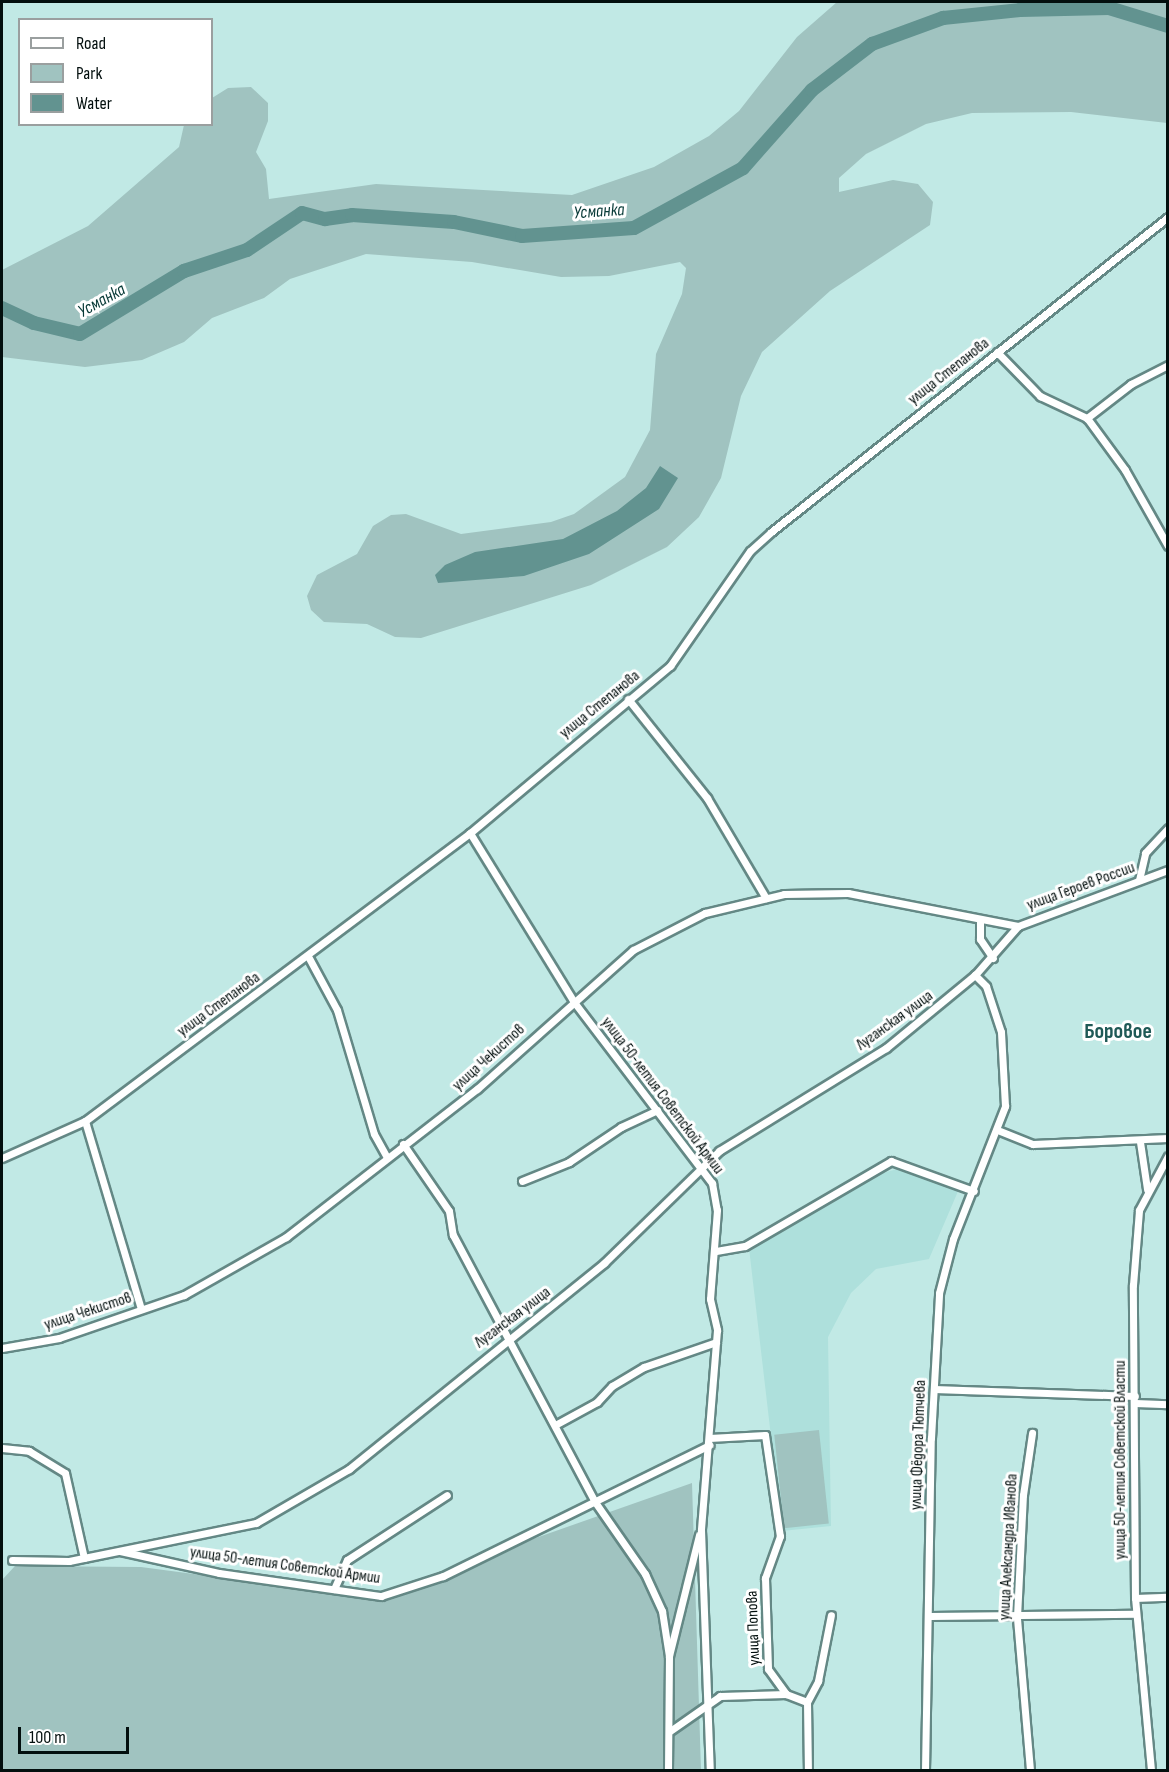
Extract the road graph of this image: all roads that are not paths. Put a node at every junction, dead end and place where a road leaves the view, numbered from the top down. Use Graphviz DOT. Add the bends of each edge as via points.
graph roads {
  1 [pos="1167,217"];
  2 [pos="997,351"];
  3 [pos="1167,365"];
  4 [pos="1087,418"];
  5 [pos="1167,546"];
  6 [pos="628,699"];
  7 [pos="1167,828"];
  8 [pos="470,833"];
  9 [pos="1167,870"];
  10 [pos="1139,880"];
  11 [pos="766,898"];
  12 [pos="980,922"];
  13 [pos="1017,926"];
  14 [pos="309,958"];
  15 [pos="993,958"];
  16 [pos="975,975"];
  17 [pos="574,1002"];
  18 [pos="657,1110"];
  19 [pos="85,1121"];
  20 [pos="1000,1131"];
  21 [pos="1167,1138"];
  22 [pos="1140,1142"];
  23 [pos="404,1144"];
  24 [pos="386,1156"];
  25 [pos="1167,1156"];
  26 [pos="2,1158"];
  27 [pos="702,1172"];
  28 [pos="522,1181"];
  29 [pos="1148,1190"];
  30 [pos="974,1191"];
  31 [pos="716,1251"];
  32 [pos="141,1309"];
  33 [pos="509,1335"];
  34 [pos="716,1342"];
  35 [pos="2,1348"];
  36 [pos="934,1389"];
  37 [pos="1135,1400"];
  38 [pos="1167,1404"];
  39 [pos="555,1425"];
  40 [pos="1032,1433"];
  41 [pos="709,1441"];
  42 [pos="2,1448"];
  43 [pos="447,1495"];
  44 [pos="595,1502"];
  45 [pos="701,1530"];
  46 [pos="114,1550"];
  47 [pos="84,1558"];
  48 [pos="12,1560"];
  49 [pos="334,1589"];
  50 [pos="1167,1597"];
  51 [pos="1135,1598"];
  52 [pos="1136,1614"];
  53 [pos="831,1615"];
  54 [pos="930,1616"];
  55 [pos="1017,1617"];
  56 [pos="669,1656"];
  57 [pos="786,1694"];
  58 [pos="807,1702"];
  59 [pos="710,1704"];
  60 [pos="670,1731"];
  61 [pos="668,1770"];
  62 [pos="710,1770"];
  63 [pos="808,1770"];
  64 [pos="925,1770"];
  65 [pos="1030,1770"];
  66 [pos="1151,1770"];
  1 -- 2 [label="street, улица Степанова"];
  2 -- 4 [label="street" via="1040,396"];
  2 -- 6 [label="street, улица Степанова" via="750,551 670,666"];
  3 -- 4 [label="street" via="1131,384"];
  4 -- 5 [label="street" via="1125,470"];
  6 -- 8 [label="street, улица Степанова"];
  6 -- 11 [label="street" via="707,798"];
  7 -- 10 [label="street" via="1145,853"];
  8 -- 14 [label="street, улица Степанова"];
  8 -- 17 [label="street, улица 50-летия Советской Армии"];
  9 -- 10 [label="street, улица Героев России"];
  10 -- 13 [label="street, улица Героев России"];
  11 -- 12 [label="street, улица Чекистов" via="848,893"];
  11 -- 17 [label="street, улица Чекистов" via="705,913 662,931"];
  12 -- 13 [label="street, улица Чекистов"];
  12 -- 15 [label="street" via="980,939"];
  13 -- 15 [label="street, улица Героев России"];
  14 -- 19 [label="street, улица Степанова"];
  14 -- 24 [label="street" via="337,1010 374,1134"];
  15 -- 16 [label="street, улица Героев России"];
  16 -- 20 [label="street" via="986,986 1001,1032 1006,1086"];
  16 -- 27 [label="street, Луганская улица" via="886,1048 719,1151"];
  17 -- 18 [label="street, улица 50-летия Советской Армии"];
  17 -- 23 [label="street, улица Чекистов" via="477,1089"];
  18 -- 27 [label="street, улица 50-летия Советской Армии"];
  18 -- 28 [label="street" via="621,1126 570,1162"];
  19 -- 26 [label="street, улица Степанова"];
  19 -- 32 [label="street"];
  20 -- 22 [label="street" via="1033,1144"];
  20 -- 30 [label="street, улица Фёдора Тютчева"];
  21 -- 22 [label="street"];
  22 -- 29 [label="street"];
  23 -- 24 [label="street, улица Чекистов"];
  23 -- 33 [label="street" via="449,1211 453,1235"];
  24 -- 32 [label="street, улица Чекистов" via="286,1237 212,1282"];
  25 -- 29 [label="street, улица 50-летия Советской Власти"];
  27 -- 31 [label="street, улица 50-летия Советской Армии" via="712,1183"];
  27 -- 33 [label="street, Луганская улица" via="604,1263"];
  29 -- 37 [label="street, улица 50-летия Советской Власти" via="1139,1210 1133,1285"];
  30 -- 31 [label="street" via="891,1161 745,1246"];
  30 -- 36 [label="street, улица Фёдора Тютчева" via="953,1239 939,1293"];
  31 -- 34 [label="street, улица 50-летия Советской Армии" via="710,1299"];
  32 -- 35 [label="street, улица Чекистов" via="59,1338"];
  33 -- 39 [label="street" via="510,1347"];
  33 -- 46 [label="street, Луганская улица" via="387,1441 278,1513 256,1523"];
  34 -- 39 [label="street" via="644,1367 612,1386 597,1402"];
  34 -- 41 [label="street, улица 50-летия Советской Армии"];
  36 -- 37 [label="street"];
  36 -- 54 [label="street, улица Фёдора Тютчева"];
  37 -- 38 [label="street"];
  37 -- 51 [label="street, улица 50-летия Советской Власти"];
  39 -- 44 [label="street"];
  40 -- 55 [label="street, улица Александра Иванова" via="1023,1495"];
  41 -- 44 [label="street, улица 50-летия Советской Армии"];
  41 -- 45 [label="street, улица 50-летия Советской Армии"];
  41 -- 57 [label="street, улица Попова" via="765,1435 780,1536 765,1578 767,1657 770,1676"];
  42 -- 47 [label="street" via="29,1451 65,1473"];
  43 -- 49 [label="street" via="347,1560"];
  44 -- 49 [label="street, улица 50-летия Советской Армии" via="443,1576 381,1596"];
  44 -- 56 [label="street" via="645,1574 662,1611"];
  45 -- 56 [label="street"];
  45 -- 59 [label="street"];
  46 -- 47 [label="street, Луганская улица"];
  46 -- 49 [label="street, улица 50-летия Советской Армии" via="196,1569"];
  47 -- 48 [label="street, Луганская улица"];
  50 -- 51 [label="street"];
  51 -- 52 [label="street, улица 50-летия Советской Власти"];
  52 -- 55 [label="street"];
  52 -- 66 [label="street, улица 50-летия Советской Власти"];
  53 -- 58 [label="street" via="818,1681"];
  54 -- 55 [label="street"];
  54 -- 64 [label="street, улица Фёдора Тютчева"];
  55 -- 65 [label="street, улица Александра Иванова"];
  56 -- 60 [label="street"];
  57 -- 58 [label="street"];
  57 -- 59 [label="street" via="725,1694"];
  58 -- 63 [label="street"];
  59 -- 60 [label="street"];
  59 -- 62 [label="street"];
  60 -- 61 [label="street"];
}
